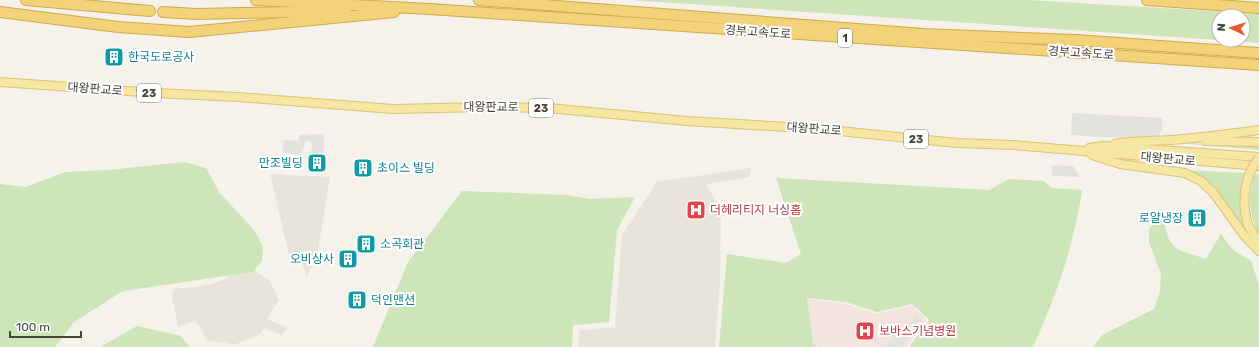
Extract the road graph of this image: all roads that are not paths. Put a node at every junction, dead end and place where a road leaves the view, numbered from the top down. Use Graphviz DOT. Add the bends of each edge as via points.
graph roads {
  1 [pos="26,0"];
  2 [pos="256,0"];
  3 [pos="479,0"];
  4 [pos="1147,0"];
  5 [pos="1222,0"];
  6 [pos="1259,2"];
  7 [pos="1259,8"];
  8 [pos="430,9"];
  9 [pos="0,11"];
  10 [pos="150,11"];
  11 [pos="163,12"];
  12 [pos="1259,54"];
  13 [pos="1259,65"];
  14 [pos="0,82"];
  15 [pos="1259,130"];
  16 [pos="1169,140"];
  17 [pos="1259,142"];
  18 [pos="1103,146"];
  19 [pos="1076,150"];
  20 [pos="1259,158"];
  21 [pos="1259,166"];
  22 [pos="1259,243"];
  23 [pos="1259,251"];
  1 -- 10 [label="highway"];
  2 -- 8 [label="highway, 경부고속도로 / 1"];
  3 -- 12 [label="highway, 경부고속도로 / 1" via="923,34 1076,40"];
  4 -- 7 [label="highway"];
  5 -- 6 [label="highway"];
  8 -- 9 [label="highway" via="189,32 118,27"];
  8 -- 11 [label="highway, 1" via="196,14"];
  8 -- 13 [label="highway, 경부고속도로 / 1"];
  14 -- 19 [label="main road, 대왕판교로 / 23" via="237,96 393,109 548,108 820,129 957,143"];
  15 -- 16 [label="main road"];
  16 -- 17 [label="main road"];
  16 -- 18 [label="main road" via="1130,141"];
  18 -- 19 [label="main road, 대왕판교로 / 23"];
  18 -- 20 [label="main road, 대왕판교로 / 23"];
  19 -- 21 [label="main road, 대왕판교로 / 23"];
  19 -- 23 [label="main road" via="1120,164 1185,174 1201,181 1213,192 1243,234"];
  20 -- 22 [label="main road, bridge" via="1251,170 1244,198 1248,225"];
}
